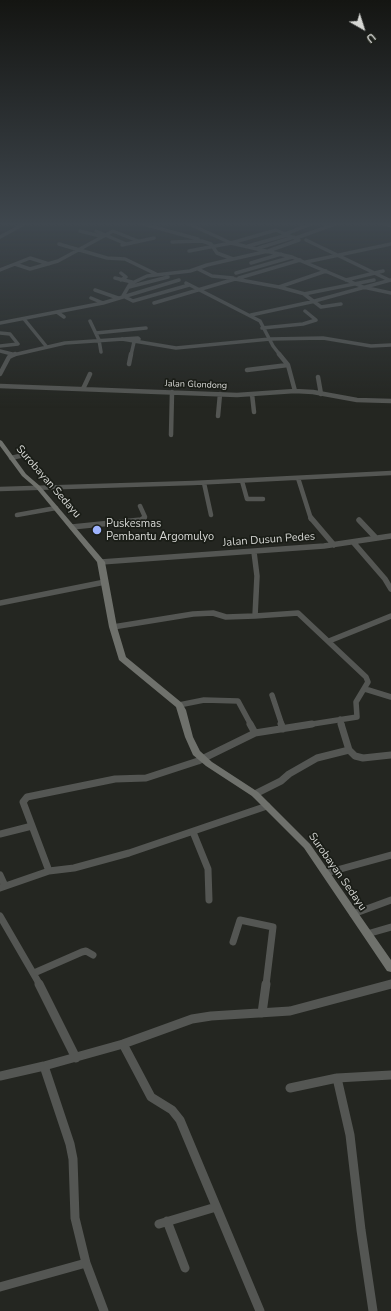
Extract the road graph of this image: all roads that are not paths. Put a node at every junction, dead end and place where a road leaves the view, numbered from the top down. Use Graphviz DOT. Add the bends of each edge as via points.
graph roads {
  1 [pos="130,285"];
  2 [pos="137,285"];
  3 [pos="144,285"];
  4 [pos="161,285"];
  5 [pos="189,285"];
  6 [pos="215,285"];
  7 [pos="271,285"];
  8 [pos="284,285"];
  9 [pos="349,285"];
  10 [pos="358,285"];
  11 [pos="368,285"];
  12 [pos="279,287"];
  13 [pos="363,287"];
  14 [pos="128,288"];
  15 [pos="150,288"];
  16 [pos="95,290"];
  17 [pos="199,290"];
  18 [pos="160,293"];
  19 [pos="391,293"];
  20 [pos="305,294"];
  21 [pos="123,296"];
  22 [pos="91,298"];
  23 [pos="118,298"];
  24 [pos="170,298"];
  25 [pos="313,301"];
  26 [pos="103,303"];
  27 [pos="154,303"];
  28 [pos="341,304"];
  29 [pos="306,311"];
  30 [pos="57,312"];
  31 [pos="251,315"];
  32 [pos="64,317"];
  33 [pos="24,319"];
  34 [pos="90,321"];
  35 [pos="0,323"];
  36 [pos="0,328"];
  37 [pos="146,328"];
  38 [pos="262,328"];
  39 [pos="0,333"];
  40 [pos="96,333"];
  41 [pos="270,339"];
  42 [pos="99,340"];
  43 [pos="134,342"];
  44 [pos="391,345"];
  45 [pos="0,346"];
  46 [pos="46,346"];
  47 [pos="0,351"];
  48 [pos="100,352"];
  49 [pos="12,354"];
  50 [pos="129,364"];
  51 [pos="288,365"];
  52 [pos="247,370"];
  53 [pos="0,374"];
  54 [pos="90,374"];
  55 [pos="318,377"];
  56 [pos="0,386"];
  57 [pos="83,389"];
  58 [pos="295,391"];
  59 [pos="172,392"];
  60 [pos="220,394"];
  61 [pos="252,394"];
  62 [pos="321,394"];
  63 [pos="391,401"];
  64 [pos="254,412"];
  65 [pos="218,416"];
  66 [pos="171,435"];
  67 [pos="0,442"];
  68 [pos="24,455"];
  69 [pos="11,458"];
  70 [pos="391,473"];
  71 [pos="298,478"];
  72 [pos="242,481"];
  73 [pos="204,482"];
  74 [pos="38,487"];
  75 [pos="0,489"];
  76 [pos="263,499"];
  77 [pos="140,506"];
  78 [pos="56,508"];
  79 [pos="17,515"];
  80 [pos="211,515"];
  81 [pos="359,520"];
  82 [pos="72,527"];
  83 [pos="389,537"];
  84 [pos="376,538"];
  85 [pos="353,542"];
  86 [pos="391,542"];
  87 [pos="334,545"];
  88 [pos="254,552"];
  89 [pos="101,562"];
  90 [pos="105,582"];
  91 [pos="391,589"];
  92 [pos="0,603"];
  93 [pos="255,616"];
  94 [pos="391,616"];
  95 [pos="113,627"];
  96 [pos="329,641"];
  97 [pos="365,689"];
  98 [pos="272,695"];
  99 [pos="391,697"];
  100 [pos="178,705"];
  101 [pos="340,719"];
  102 [pos="283,729"];
  103 [pos="255,733"];
  104 [pos="349,750"];
  105 [pos="391,755"];
  106 [pos="203,759"];
  107 [pos="255,794"];
  108 [pos="267,806"];
  109 [pos="32,826"];
  110 [pos="193,832"];
  111 [pos="0,834"];
  112 [pos="391,855"];
  113 [pos="49,871"];
  114 [pos="326,873"];
  115 [pos="0,875"];
  116 [pos="3,887"];
  117 [pos="209,900"];
  118 [pos="391,900"];
  119 [pos="353,914"];
  120 [pos="0,916"];
  121 [pos="391,928"];
  122 [pos="368,935"];
  123 [pos="233,942"];
  124 [pos="93,955"];
  125 [pos="388,959"];
  126 [pos="391,968"];
  127 [pos="34,973"];
  128 [pos="391,984"];
  129 [pos="262,1013"];
  130 [pos="123,1044"];
  131 [pos="76,1058"];
  132 [pos="44,1066"];
  133 [pos="391,1075"];
  134 [pos="0,1076"];
  135 [pos="336,1078"];
  136 [pos="290,1088"];
  137 [pos="216,1206"];
  138 [pos="86,1263"];
  139 [pos="184,1268"];
  140 [pos="0,1287"];
  141 [pos="104,1311"];
  142 [pos="260,1311"];
  143 [pos="373,1311"];
  1 -- 14 [label="street"];
  2 -- 14 [label="street"];
  3 -- 15 [label="street"];
  4 -- 15 [label="street"];
  5 -- 17 [label="street"];
  5 -- 18 [label="street"];
  6 -- 17 [label="street"];
  7 -- 12 [label="street"];
  8 -- 12 [label="street"];
  9 -- 20 [label="street"];
  10 -- 13 [label="street"];
  11 -- 13 [label="street"];
  12 -- 20 [label="street"];
  13 -- 19 [label="street"];
  13 -- 25 [label="street"];
  14 -- 21 [label="street"];
  15 -- 18 [label="street"];
  15 -- 21 [label="street"];
  16 -- 23 [label="street"];
  17 -- 24 [label="street"];
  17 -- 31 [label="street"];
  18 -- 21 [label="street" via="133,301"];
  18 -- 24 [label="street"];
  20 -- 25 [label="street"];
  21 -- 23 [label="street"];
  22 -- 26 [label="street"];
  23 -- 26 [label="street"];
  24 -- 27 [label="street"];
  25 -- 28 [label="street" via="322,307"];
  25 -- 31 [label="street"];
  26 -- 30 [label="street"];
  29 -- 38 [label="street" via="316,320 303,324"];
  30 -- 32 [label="street"];
  30 -- 33 [label="street"];
  31 -- 38 [label="street" via="260,322"];
  33 -- 35 [label="street"];
  33 -- 46 [label="street"];
  34 -- 40 [label="street"];
  35 -- 36 [label="street"];
  37 -- 40 [label="street"];
  38 -- 41 [label="street"];
  39 -- 45 [label="street" via="10,334 18,344"];
  40 -- 42 [label="street"];
  41 -- 43 [label="street" via="177,348"];
  41 -- 44 [label="street" via="332,339 371,346"];
  41 -- 51 [label="street"];
  42 -- 43 [label="street" via="122,339"];
  42 -- 46 [label="street"];
  42 -- 48 [label="street"];
  43 -- 50 [label="street"];
  46 -- 49 [label="street"];
  47 -- 49 [label="street"];
  49 -- 53 [label="street"];
  51 -- 52 [label="street"];
  51 -- 58 [label="street"];
  54 -- 57 [label="street"];
  55 -- 62 [label="street"];
  56 -- 57 [label="street, Jalan Glondong"];
  57 -- 59 [label="street, Jalan Glondong"];
  58 -- 61 [label="street, Jalan Glondong"];
  58 -- 62 [label="street, Jalan Glondong"];
  59 -- 60 [label="street, Jalan Glondong"];
  59 -- 66 [label="street"];
  60 -- 61 [label="street, Jalan Glondong"];
  60 -- 65 [label="street"];
  61 -- 64 [label="street"];
  62 -- 63 [label="street, Jalan Glondong" via="357,400"];
  67 -- 69 [label="main road, Surobayan Sedayu"];
  68 -- 69 [label="street"];
  69 -- 74 [label="main road, Surobayan Sedayu" via="24,475"];
  70 -- 71 [label="street"];
  71 -- 72 [label="street"];
  71 -- 87 [label="street" via="312,521"];
  72 -- 73 [label="street"];
  72 -- 76 [label="street" via="247,500"];
  73 -- 74 [label="street"];
  73 -- 80 [label="street"];
  74 -- 75 [label="street"];
  74 -- 78 [label="main road, Surobayan Sedayu"];
  77 -- 82 [label="street" via="145,517 141,520"];
  78 -- 79 [label="street"];
  78 -- 82 [label="main road, Surobayan Sedayu"];
  81 -- 84 [label="street"];
  82 -- 89 [label="main road, Surobayan Sedayu"];
  83 -- 84 [label="street, Jalan Dusun Pedes"];
  83 -- 86 [label="street"];
  84 -- 85 [label="street, Jalan Dusun Pedes"];
  85 -- 87 [label="street, Jalan Dusun Pedes"];
  85 -- 91 [label="street"];
  87 -- 88 [label="street, Jalan Dusun Pedes"];
  88 -- 89 [label="street, Jalan Dusun Pedes"];
  88 -- 93 [label="street" via="257,576"];
  89 -- 90 [label="main road, Surobayan Sedayu"];
  90 -- 92 [label="street"];
  90 -- 95 [label="main road, Surobayan Sedayu"];
  93 -- 95 [label="street" via="193,614"];
  93 -- 96 [label="street" via="297,613"];
  94 -- 96 [label="street"];
  95 -- 100 [label="main road, Surobayan Sedayu" via="125,662"];
  96 -- 97 [label="street" via="366,677 368,682"];
  97 -- 99 [label="street"];
  97 -- 101 [label="street" via="356,702 357,717"];
  98 -- 102 [label="street"];
  100 -- 103 [label="street" via="204,700 238,701"];
  100 -- 106 [label="main road, Surobayan Sedayu" via="182,710 193,747"];
  101 -- 102 [label="street"];
  101 -- 104 [label="street"];
  102 -- 103 [label="street"];
  103 -- 106 [label="street"];
  104 -- 105 [label="street" via="359,758"];
  104 -- 107 [label="street" via="317,758"];
  106 -- 107 [label="main road, Surobayan Sedayu"];
  106 -- 109 [label="street" via="146,778 115,780 27,797 23,802"];
  107 -- 108 [label="main road, Surobayan Sedayu"];
  108 -- 110 [label="street"];
  108 -- 114 [label="main road, Surobayan Sedayu" via="307,846"];
  109 -- 111 [label="street"];
  109 -- 113 [label="street"];
  110 -- 113 [label="street" via="74,868"];
  110 -- 117 [label="street" via="208,870"];
  112 -- 114 [label="street"];
  113 -- 116 [label="street"];
  114 -- 119 [label="main road, Surobayan Sedayu"];
  115 -- 116 [label="street"];
  118 -- 119 [label="street"];
  119 -- 122 [label="main road, Surobayan Sedayu"];
  120 -- 127 [label="street"];
  121 -- 122 [label="street"];
  122 -- 125 [label="main road, Surobayan Sedayu"];
  123 -- 129 [label="street" via="240,920 273,927"];
  124 -- 127 [label="street" via="86,951 82,952"];
  125 -- 126 [label="main road, Surobayan Sedayu"];
  127 -- 131 [label="street"];
  128 -- 129 [label="street" via="297,1010"];
  129 -- 130 [label="street" via="192,1019"];
  130 -- 131 [label="street"];
  130 -- 137 [label="street" via="151,1097 177,1115"];
  131 -- 132 [label="street"];
  132 -- 134 [label="street"];
  132 -- 138 [label="street" via="70,1144 75,1218"];
  133 -- 135 [label="street"];
  135 -- 136 [label="street"];
  135 -- 143 [label="street" via="350,1135"];
  137 -- 139 [label="street" via="163,1222"];
  137 -- 142 [label="street"];
  138 -- 140 [label="street"];
  138 -- 141 [label="street"];
}
